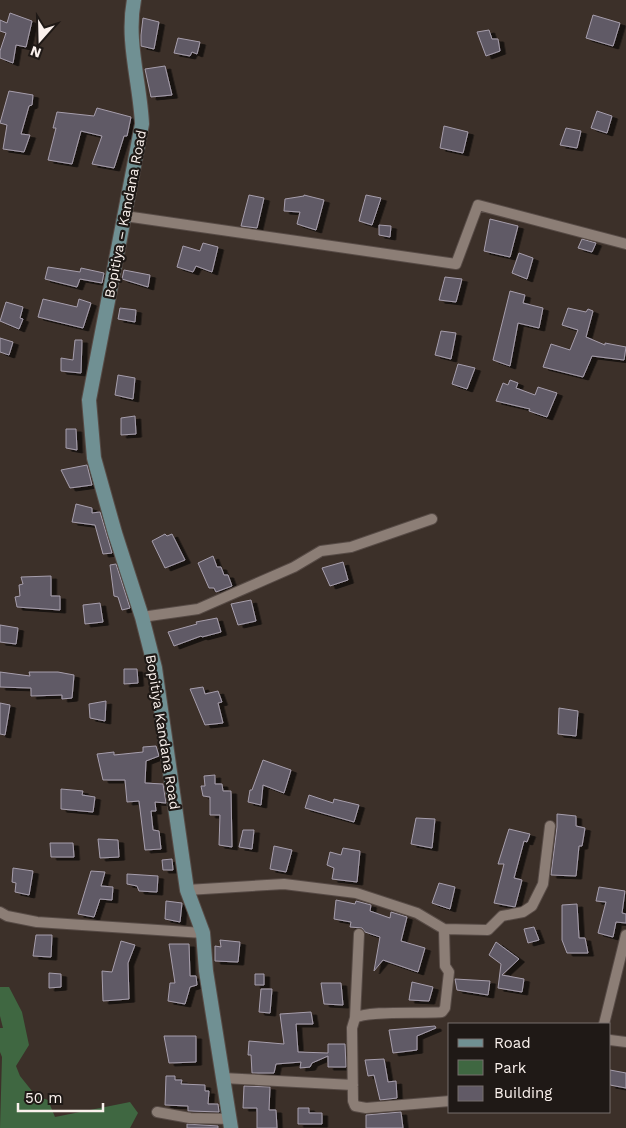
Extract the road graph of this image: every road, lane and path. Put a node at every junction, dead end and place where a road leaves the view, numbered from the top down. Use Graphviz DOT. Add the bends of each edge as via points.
graph roads {
  1 [pos="134,0"];
  2 [pos="125,216"];
  3 [pos="626,244"];
  4 [pos="102,339"];
  5 [pos="432,519"];
  6 [pos="142,617"];
  7 [pos="550,826"];
  8 [pos="188,890"];
  9 [pos="0,912"];
  10 [pos="444,928"];
  11 [pos="203,933"];
  12 [pos="359,934"];
  13 [pos="626,935"];
  14 [pos="355,1018"];
  15 [pos="604,1023"];
  16 [pos="611,1040"];
  17 [pos="626,1042"];
  18 [pos="223,1078"];
  19 [pos="353,1085"];
  20 [pos="448,1101"];
  21 [pos="157,1112"];
  22 [pos="231,1123"];
  1 -- 2 [label="main road, Bopitiya – Kandana Road" via="131,33 142,124"];
  2 -- 3 [label="street" via="456,264 478,205"];
  2 -- 4 [label="main road, Bopitiya – Kandana Road"];
  4 -- 6 [label="main road, Bopitiya Kandana Road" via="89,400 94,458"];
  5 -- 6 [label="street" via="351,546 321,551 294,567 198,609"];
  6 -- 8 [label="main road, Bopitiya Kandana Road" via="155,668"];
  7 -- 10 [label="street" via="543,884 532,906 523,912 502,916 488,930"];
  8 -- 10 [label="street" via="284,884 356,893 417,913"];
  8 -- 11 [label="main road, Bopitiya Kandana Road"];
  9 -- 11 [label="street" via="38,922"];
  10 -- 14 [label="street" via="445,966 449,972 442,1012 370,1014"];
  11 -- 18 [label="main road, Bopitiya Kandana Road"];
  12 -- 14 [label="street"];
  13 -- 15 [label="street"];
  14 -- 19 [label="street" via="352,1028"];
  16 -- 17 [label="street"];
  18 -- 19 [label="street"];
  18 -- 22 [label="main road, Bopitiya Kandana Road"];
  19 -- 20 [label="street" via="355,1106 366,1108"];
  21 -- 22 [label="street"];
}
